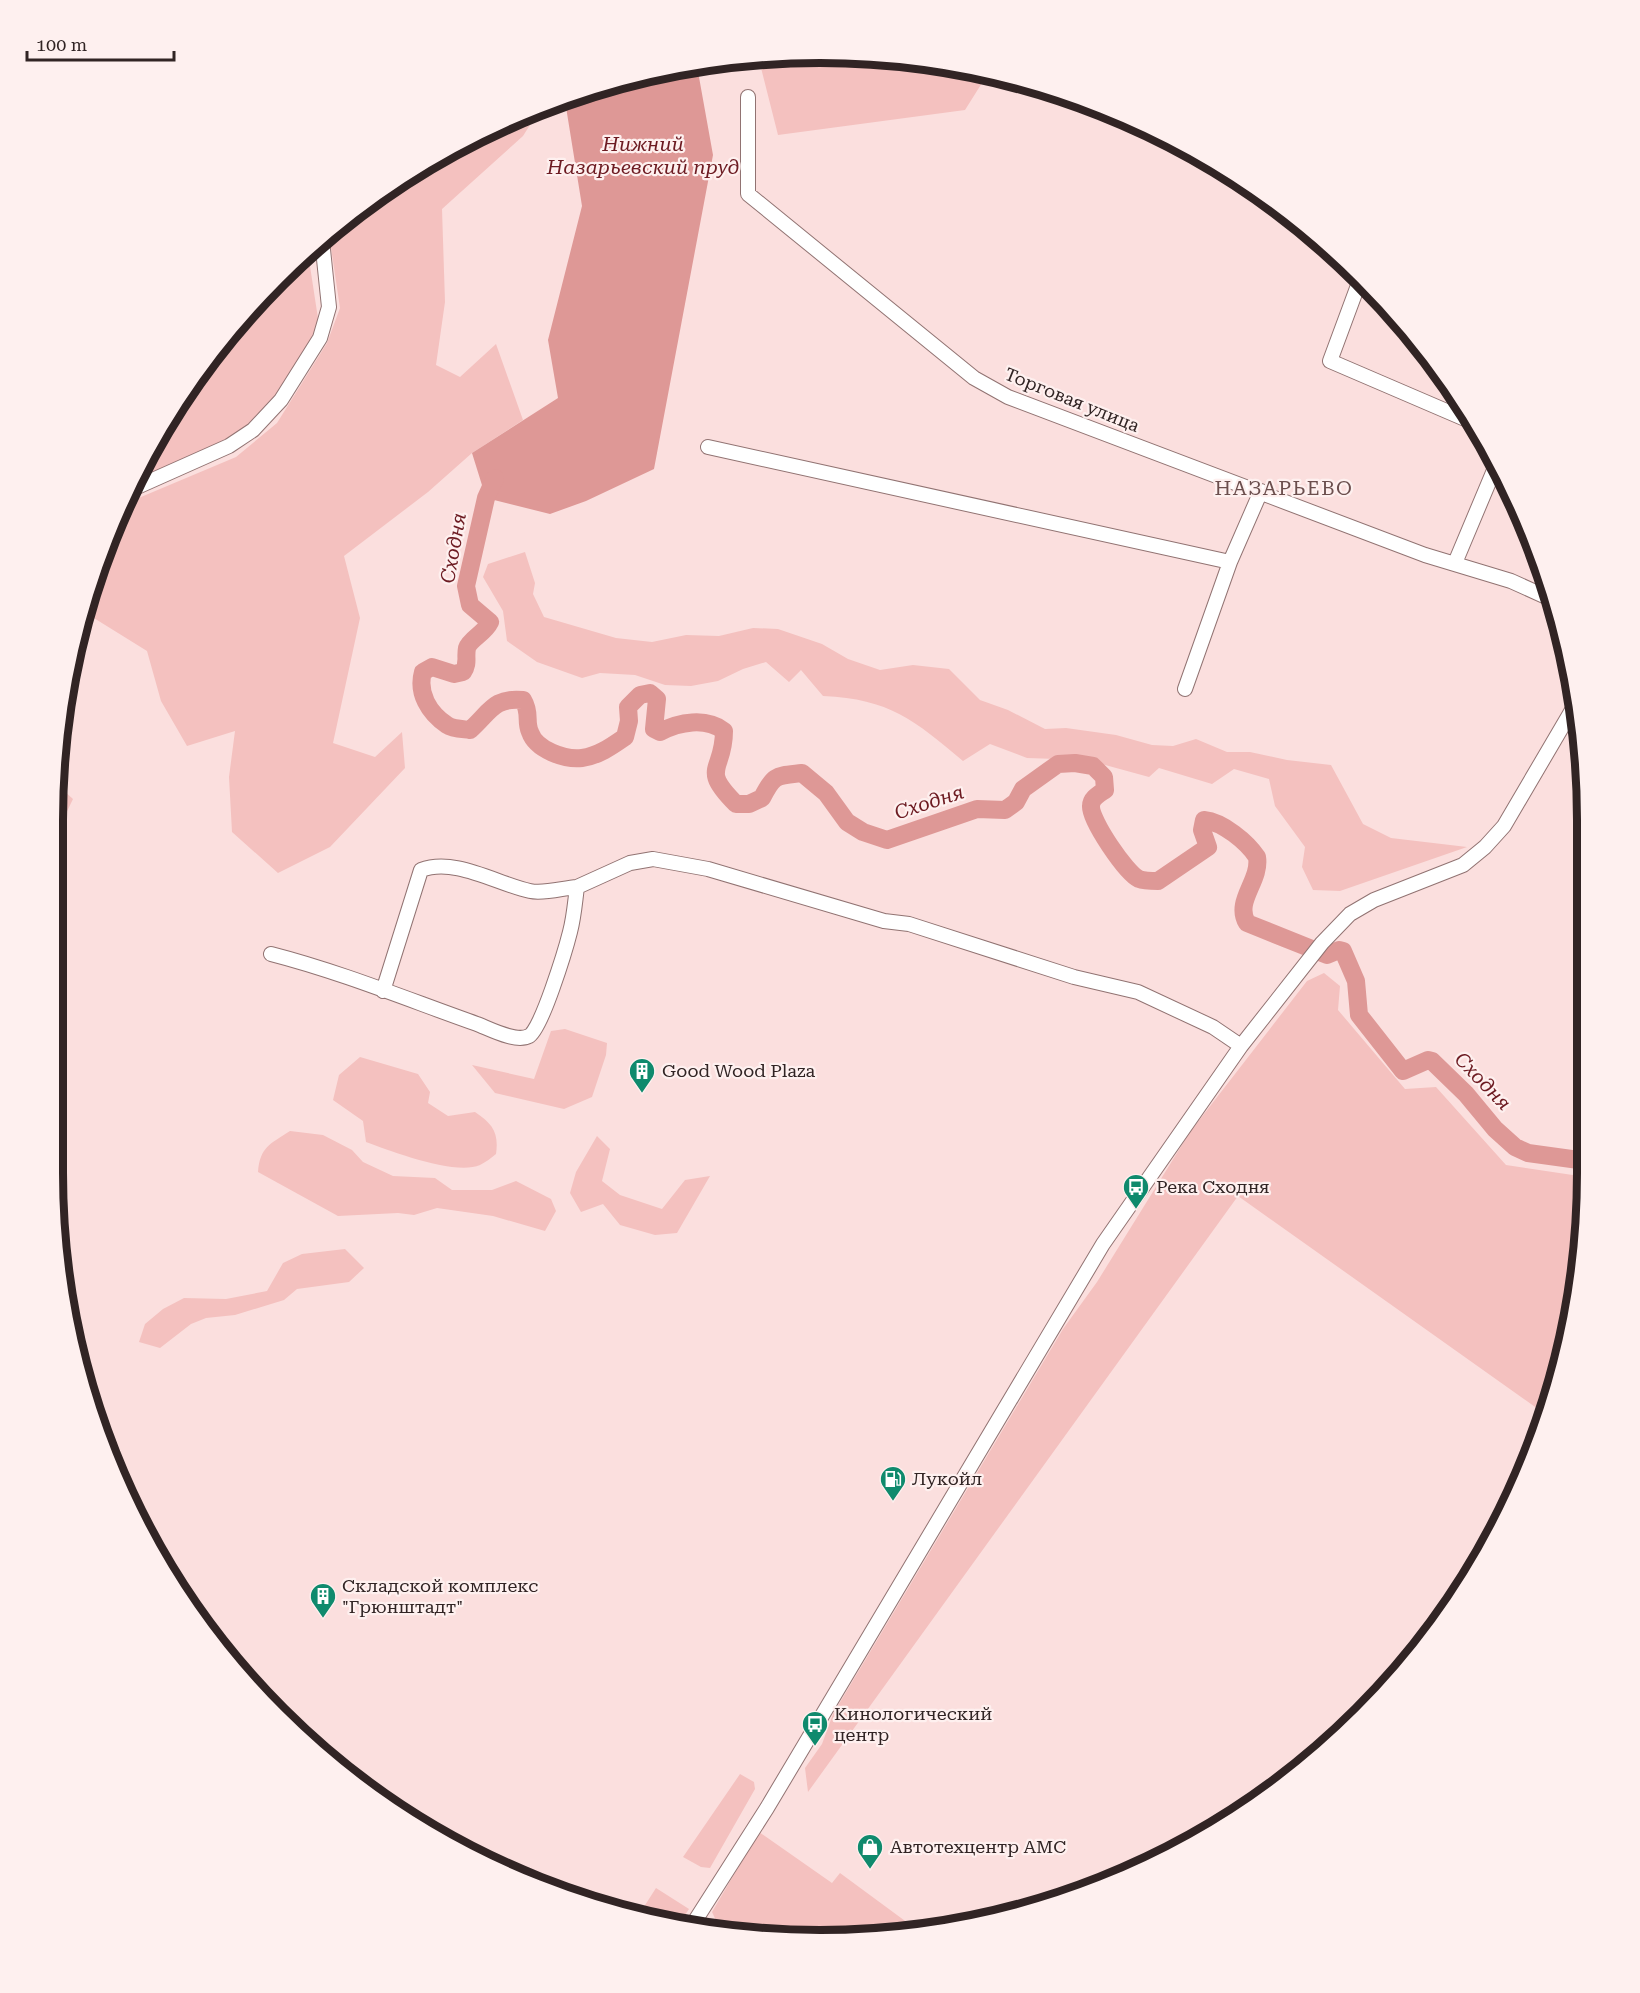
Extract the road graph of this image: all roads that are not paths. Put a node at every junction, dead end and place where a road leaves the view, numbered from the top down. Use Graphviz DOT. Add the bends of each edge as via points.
graph roads {
  1 [pos="748,97"];
  2 [pos="323,249"];
  3 [pos="1357,287"];
  4 [pos="1460,417"];
  5 [pos="708,447"];
  6 [pos="1493,473"];
  7 [pos="141,485"];
  8 [pos="1261,492"];
  9 [pos="1230,562"];
  10 [pos="1455,563"];
  11 [pos="1542,595"];
  12 [pos="1185,689"];
  13 [pos="1570,715"];
  14 [pos="577,887"];
  15 [pos="271,954"];
  16 [pos="383,991"];
  17 [pos="1241,1046"];
  18 [pos="707,1904"];
  19 [pos="696,1919"];
  20 [pos="703,1921"];
  1 -- 8 [label="street, Торговая улица" via="748,194 974,378 1008,397"];
  2 -- 7 [label="street" via="329,307 320,339 281,400 253,430 229,446"];
  3 -- 4 [label="street" via="1330,362"];
  5 -- 9 [label="street"];
  6 -- 10 [label="street"];
  8 -- 9 [label="street"];
  8 -- 10 [label="street, Торговая улица"];
  9 -- 12 [label="street"];
  10 -- 11 [label="street, Торговая улица"];
  13 -- 17 [label="street" via="1504,826 1485,847 1463,865 1374,900 1350,914 1322,943"];
  14 -- 16 [label="street" via="533,892 467,871 434,865 421,870"];
  14 -- 16 [label="street" via="570,932 537,1031 529,1036 521,1038"];
  14 -- 17 [label="street" via="630,863 653,859 708,869 884,921 909,924 1074,977 1138,992 1213,1027"];
  15 -- 16 [label="street"];
  17 -- 18 [label="street" via="1098,1254"];
  18 -- 19 [label="street"];
  18 -- 20 [label="street"];
}
